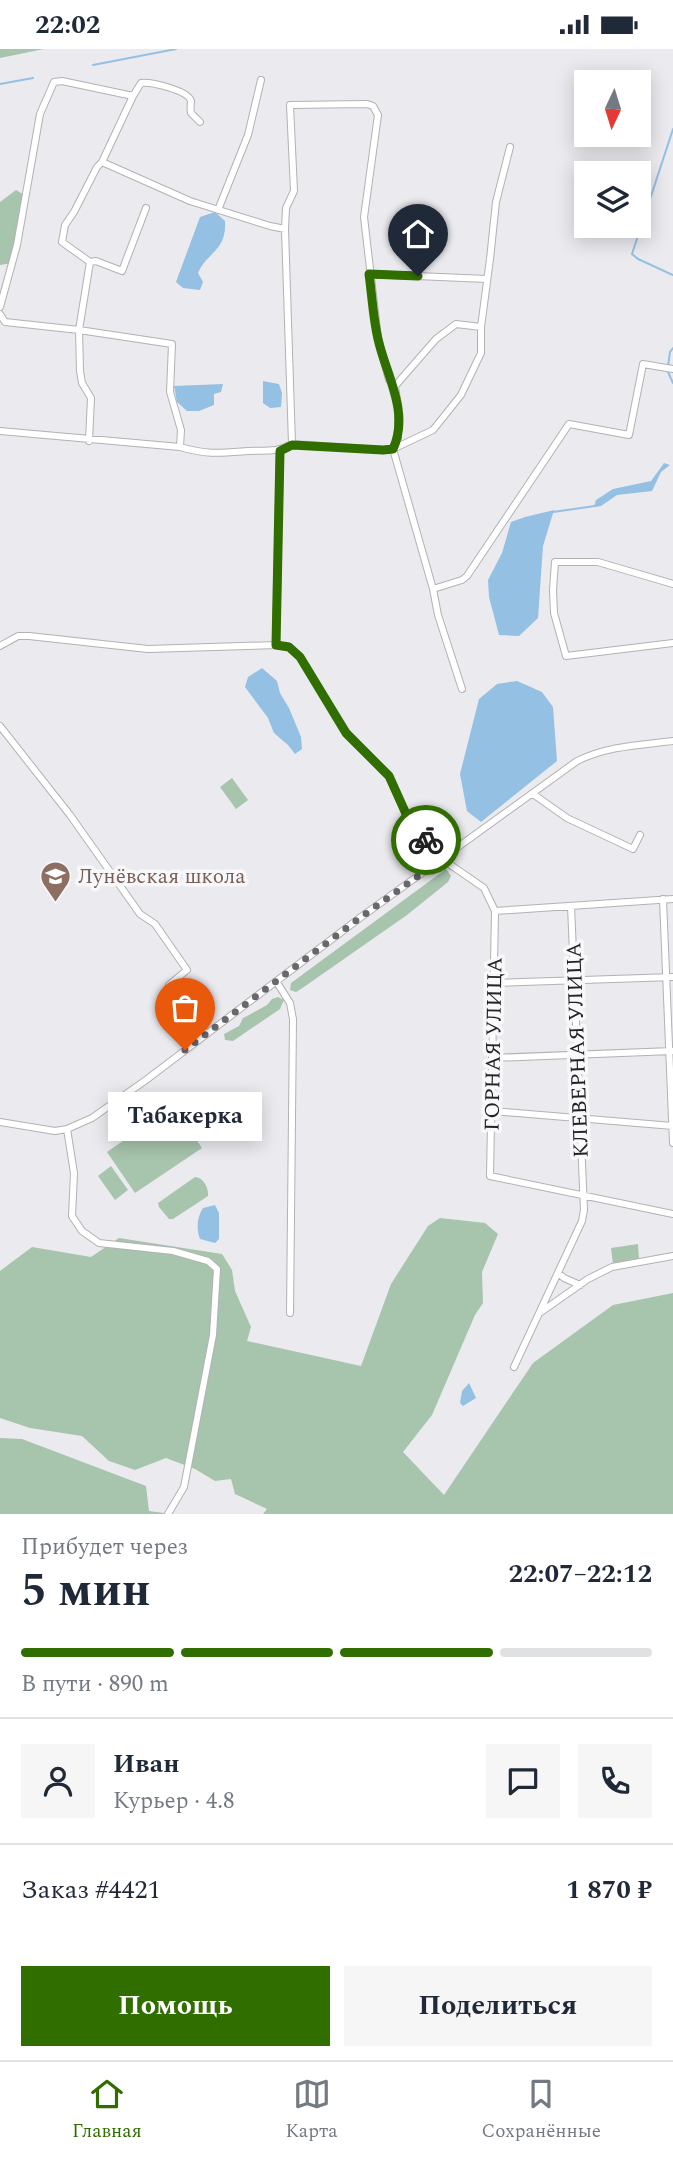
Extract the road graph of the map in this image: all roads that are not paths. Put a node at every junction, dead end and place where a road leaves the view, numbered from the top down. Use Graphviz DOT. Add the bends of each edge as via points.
graph roads {
  1 [pos="261,80"];
  2 [pos="133,96"];
  3 [pos="200,122"];
  4 [pos="510,147"];
  5 [pos="102,162"];
  6 [pos="146,208"];
  7 [pos="218,210"];
  8 [pos="285,229"];
  9 [pos="90,262"];
  10 [pos="369,274"];
  11 [pos="487,279"];
  12 [pos="0,307"];
  13 [pos="0,314"];
  14 [pos="481,327"];
  15 [pos="79,330"];
  16 [pos="673,369"];
  17 [pos="395,386"];
  18 [pos="0,431"];
  19 [pos="89,440"];
  20 [pos="292,445"];
  21 [pos="180,447"];
  22 [pos="393,449"];
  23 [pos="280,451"];
  24 [pos="673,584"];
  25 [pos="433,589"];
  26 [pos="673,643"];
  27 [pos="276,645"];
  28 [pos="0,646"];
  29 [pos="462,689"];
  30 [pos="0,726"];
  31 [pos="673,741"];
  32 [pos="533,794"];
  33 [pos="640,835"];
  34 [pos="442,859"];
  35 [pos="663,899"];
  36 [pos="673,899"];
  37 [pos="572,906"];
  38 [pos="495,911"];
  39 [pos="670,977"];
  40 [pos="276,981"];
  41 [pos="575,981"];
  42 [pos="495,983"];
  43 [pos="206,1034"];
  44 [pos="671,1051"];
  45 [pos="577,1055"];
  46 [pos="492,1058"];
  47 [pos="492,1111"];
  48 [pos="580,1118"];
  49 [pos="0,1122"];
  50 [pos="673,1126"];
  51 [pos="67,1129"];
  52 [pos="673,1143"];
  53 [pos="583,1195"];
  54 [pos="673,1213"];
  55 [pos="673,1256"];
  56 [pos="558,1273"];
  57 [pos="580,1285"];
  58 [pos="290,1313"];
  59 [pos="539,1313"];
  60 [pos="514,1367"];
  61 [pos="168,1514"];
  1 -- 7 [label="street" via="248,135"];
  2 -- 3 [label="street" via="141,83 162,85 187,95 191,113"];
  2 -- 5 [label="street"];
  2 -- 12 [label="street" via="62,81 50,88 40,114"];
  4 -- 11 [label="street" via="496,202"];
  5 -- 7 [label="street"];
  5 -- 9 [label="street" via="65,225 62,242"];
  6 -- 9 [label="street" via="122,271"];
  7 -- 8 [label="street"];
  8 -- 10 [label="street" via="286,208 294,191 290,105 373,106 378,115 364,216"];
  8 -- 20 [label="street"];
  9 -- 15 [label="street"];
  10 -- 11 [label="street"];
  10 -- 17 [label="street" via="378,338 389,380"];
  11 -- 14 [label="street"];
  13 -- 15 [label="street" via="5,322"];
  14 -- 17 [label="street" via="456,324 436,339"];
  14 -- 22 [label="street" via="481,353 447,415 424,436"];
  15 -- 19 [label="street" via="82,383 91,398"];
  15 -- 21 [label="street" via="172,344 170,392 181,430"];
  16 -- 25 [label="street" via="643,364 629,435 569,424 467,576"];
  17 -- 22 [label="street" via="398,439"];
  18 -- 19 [label="street"];
  19 -- 21 [label="street"];
  20 -- 22 [label="street"];
  20 -- 23 [label="street"];
  21 -- 23 [label="street" via="228,454"];
  22 -- 25 [label="street"];
  23 -- 27 [label="street"];
  24 -- 26 [label="street" via="598,562 555,562 554,613 566,656"];
  25 -- 29 [label="street"];
  27 -- 28 [label="street" via="148,649 18,636"];
  27 -- 34 [label="street" via="289,647 300,657 346,733 389,776 407,816"];
  30 -- 43 [label="street" via="187,970 169,985"];
  31 -- 32 [label="street" via="592,753"];
  32 -- 33 [label="street" via="567,818 632,849"];
  32 -- 34 [label="street"];
  34 -- 38 [label="street" via="484,888"];
  34 -- 40 [label="street"];
  35 -- 36 [label="street"];
  35 -- 37 [label="street"];
  35 -- 39 [label="street"];
  37 -- 38 [label="street"];
  37 -- 41 [label="street, КЛЕВЕРНАЯ УЛИЦА"];
  38 -- 42 [label="street, ГОРНАЯ УЛИЦА"];
  39 -- 41 [label="street"];
  39 -- 44 [label="street"];
  40 -- 43 [label="street"];
  40 -- 58 [label="street" via="293,1019"];
  41 -- 42 [label="street"];
  41 -- 45 [label="street, КЛЕВЕРНАЯ УЛИЦА"];
  42 -- 46 [label="street, ГОРНАЯ УЛИЦА"];
  43 -- 51 [label="street" via="92,1118"];
  44 -- 45 [label="street"];
  44 -- 50 [label="street"];
  45 -- 46 [label="street"];
  45 -- 48 [label="street, КЛЕВЕРНАЯ УЛИЦА"];
  46 -- 47 [label="street, ГОРНАЯ УЛИЦА"];
  47 -- 48 [label="street"];
  47 -- 53 [label="street, ГОРНАЯ УЛИЦА" via="490,1176"];
  48 -- 50 [label="street"];
  48 -- 53 [label="street, КЛЕВЕРНАЯ УЛИЦА"];
  49 -- 51 [label="street" via="43,1131"];
  50 -- 52 [label="street"];
  51 -- 61 [label="street" via="74,1173 72,1216 82,1231 99,1243 173,1251 208,1261 217,1269 214,1335 184,1487"];
  53 -- 54 [label="street"];
  53 -- 56 [label="street, КЛЕВЕРНАЯ УЛИЦА" via="582,1221"];
  55 -- 57 [label="street" via="611,1267"];
  56 -- 57 [label="street"];
  56 -- 59 [label="street, КЛЕВЕРНАЯ УЛИЦА"];
  57 -- 59 [label="street"];
  59 -- 60 [label="street, КЛЕВЕРНАЯ УЛИЦА"];
}
